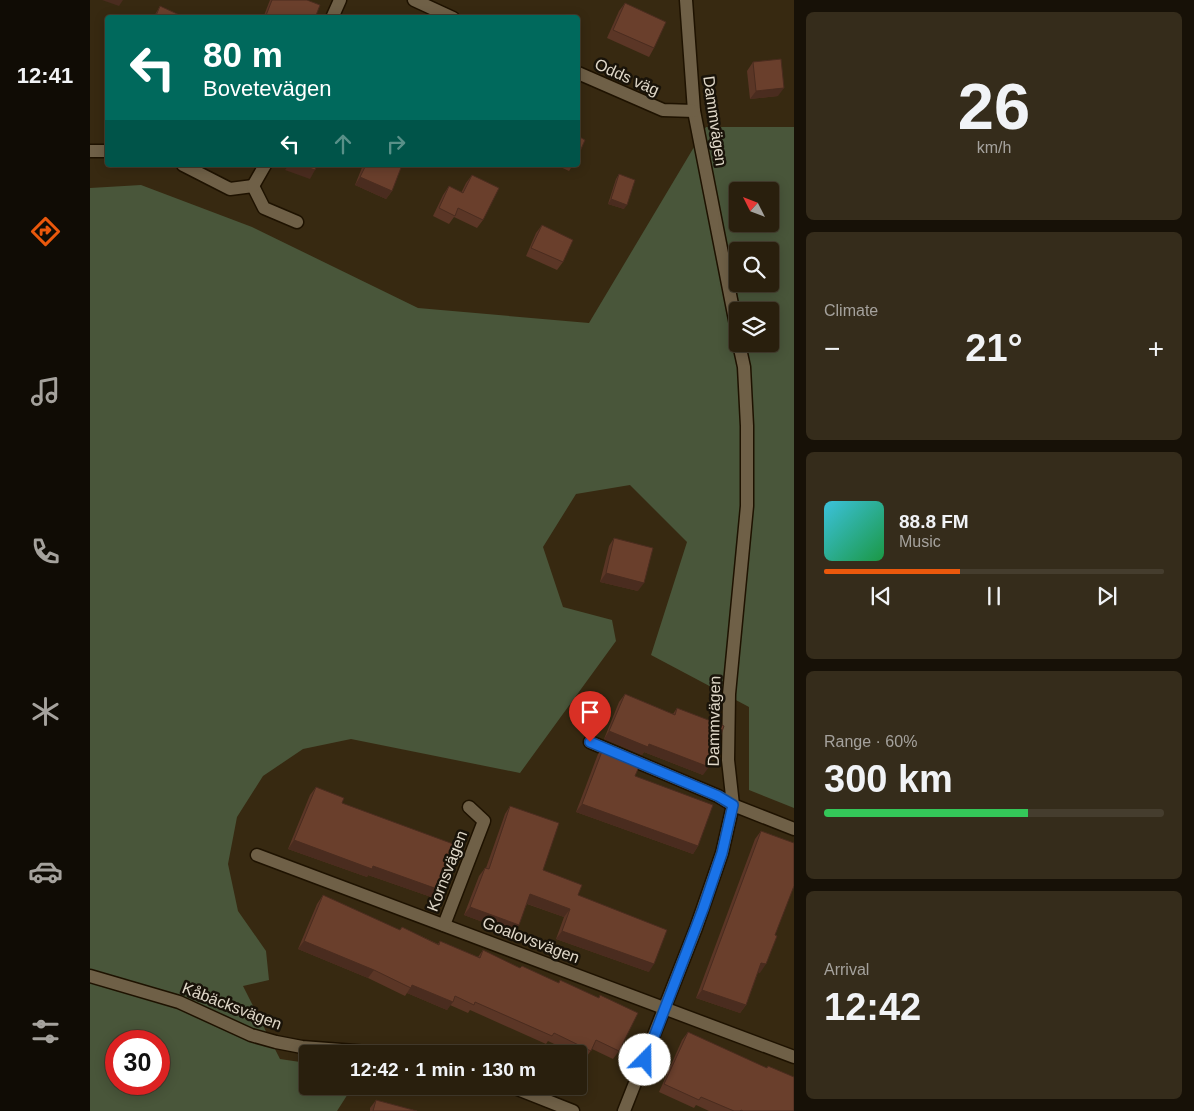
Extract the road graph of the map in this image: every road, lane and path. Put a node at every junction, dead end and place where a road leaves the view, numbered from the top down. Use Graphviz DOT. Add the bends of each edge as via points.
graph roads {
  1 [pos="340,0"];
  2 [pos="414,0"];
  3 [pos="686,0"];
  4 [pos="333,15"];
  5 [pos="446,15"];
  6 [pos="580,73"];
  7 [pos="694,112"];
  8 [pos="90,151"];
  9 [pos="105,151"];
  10 [pos="187,167"];
  11 [pos="264,167"];
  12 [pos="253,186"];
  13 [pos="297,222"];
  14 [pos="731,302"];
  15 [pos="741,352"];
  16 [pos="590,742"];
  17 [pos="733,805"];
  18 [pos="469,807"];
  19 [pos="794,829"];
  20 [pos="257,854"];
  21 [pos="444,925"];
  22 [pos="90,976"];
  23 [pos="666,1008"];
  24 [pos="299,1047"];
  25 [pos="794,1057"];
  26 [pos="533,1095"];
  27 [pos="573,1111"];
  28 [pos="624,1111"];
  1 -- 4 [label="street"];
  2 -- 5 [label="street"];
  3 -- 7 [label="street, Dammvägen"];
  6 -- 7 [label="street, Odds väg" via="663,110"];
  7 -- 14 [label="street, Dammvägen"];
  8 -- 9 [label="street"];
  10 -- 12 [label="street" via="230,189"];
  11 -- 12 [label="street"];
  12 -- 13 [label="street" via="264,208"];
  15 -- 17 [label="street, Dammvägen" via="747,426 747,506 729,694 728,760"];
  16 -- 17 [label="street"];
  17 -- 19 [label="street"];
  17 -- 23 [label="street, Dammvägen" via="722,853"];
  18 -- 21 [label="street, Kornsvägen" via="484,821"];
  20 -- 21 [label="street, Goalovsvägen"];
  21 -- 23 [label="street, Goalovsvägen"];
  22 -- 24 [label="street, Kåbäcksvägen" via="179,1002 251,1035"];
  23 -- 25 [label="street, Goalovsvägen"];
  23 -- 28 [label="street, Dammvägen"];
  26 -- 27 [label="street"];
}
